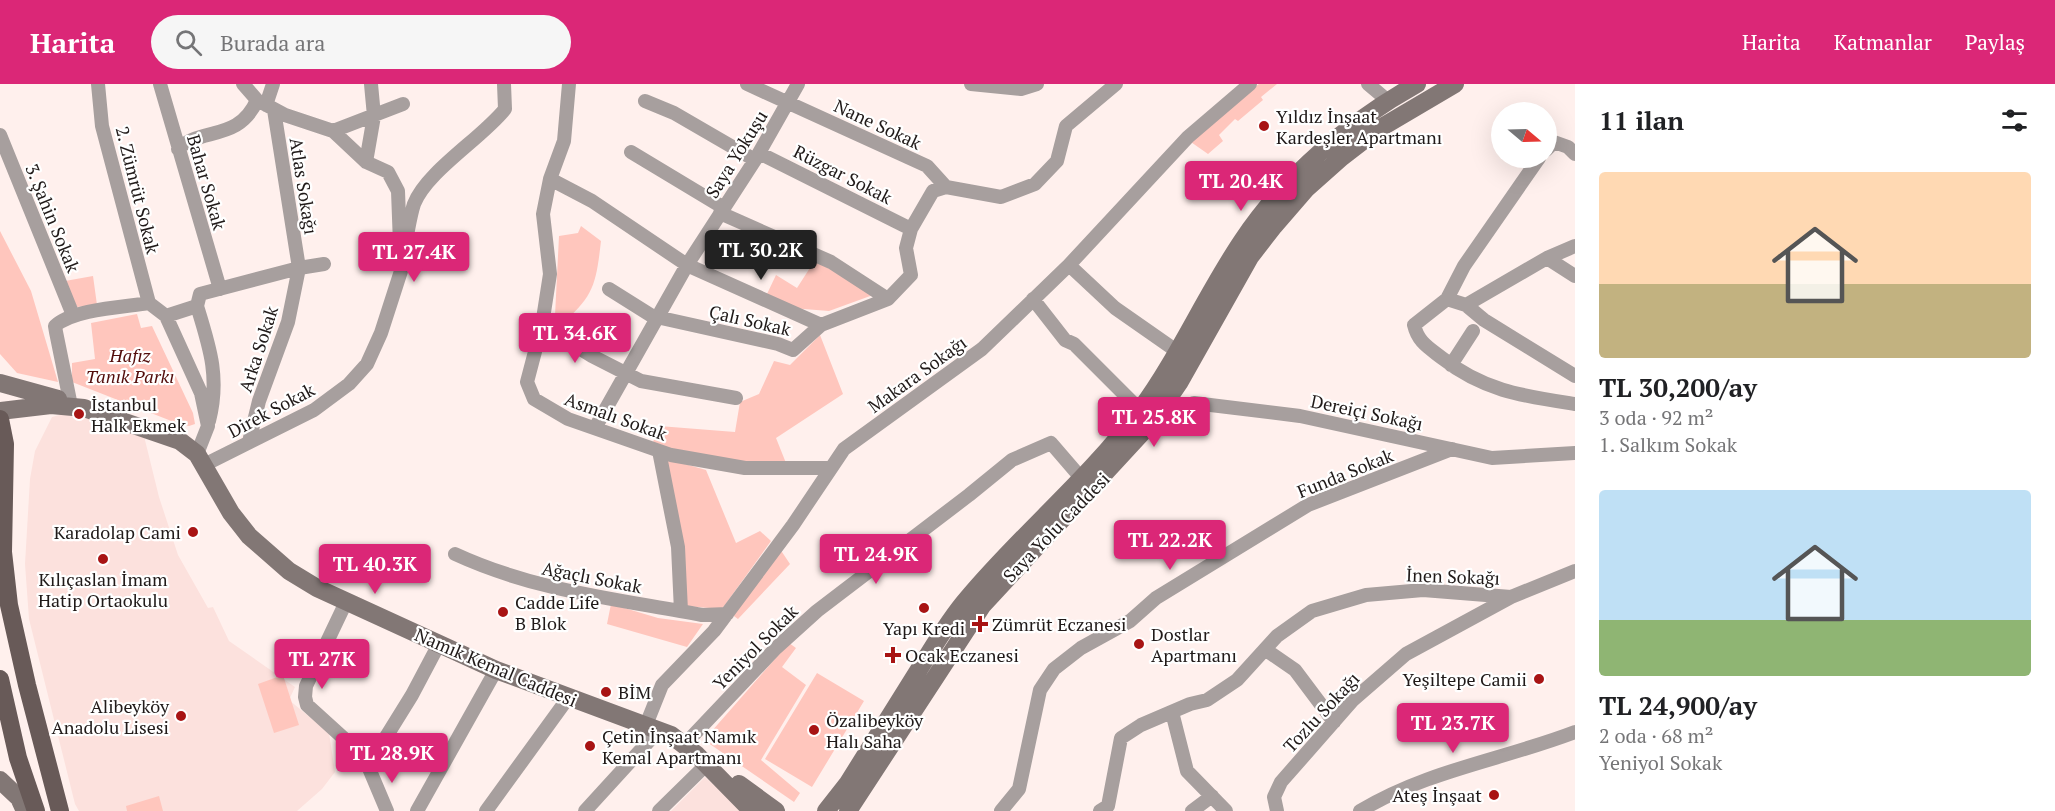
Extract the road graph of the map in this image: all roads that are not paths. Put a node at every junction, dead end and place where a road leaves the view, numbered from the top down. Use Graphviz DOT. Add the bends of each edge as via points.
graph roads {
  1 [pos="98,84"];
  2 [pos="160,84"];
  3 [pos="243,84"];
  4 [pos="273,84"];
  5 [pos="371,84"];
  6 [pos="504,84"];
  7 [pos="569,84"];
  8 [pos="747,84"];
  9 [pos="798,84"];
  10 [pos="971,84"];
  11 [pos="1037,84"];
  12 [pos="1116,84"];
  13 [pos="1250,84"];
  14 [pos="1368,84"];
  15 [pos="1417,84"];
  16 [pos="1455,84"];
  17 [pos="1387,100"];
  18 [pos="645,101"];
  19 [pos="789,102"];
  20 [pos="403,104"];
  21 [pos="266,105"];
  22 [pos="1403,114"];
  23 [pos="374,116"];
  24 [pos="333,131"];
  25 [pos="0,135"];
  26 [pos="1557,143"];
  27 [pos="178,148"];
  28 [pos="631,152"];
  29 [pos="1575,154"];
  30 [pos="757,156"];
  31 [pos="366,162"];
  32 [pos="1532,168"];
  33 [pos="550,179"];
  34 [pos="946,187"];
  35 [pos="722,211"];
  36 [pos="911,229"];
  37 [pos="1575,246"];
  38 [pos="1547,258"];
  39 [pos="402,262"];
  40 [pos="324,264"];
  41 [pos="687,265"];
  42 [pos="1069,265"];
  43 [pos="299,268"];
  44 [pos="1575,276"];
  45 [pos="220,289"];
  46 [pos="609,289"];
  47 [pos="888,298"];
  48 [pos="1033,299"];
  49 [pos="1448,299"];
  50 [pos="149,303"];
  51 [pos="1466,305"];
  52 [pos="197,306"];
  53 [pos="73,315"];
  54 [pos="166,316"];
  55 [pos="659,317"];
  56 [pos="542,325"];
  57 [pos="821,325"];
  58 [pos="1473,331"];
  59 [pos="1178,352"];
  60 [pos="1451,365"];
  61 [pos="624,374"];
  62 [pos="1575,376"];
  63 [pos="0,383"];
  64 [pos="736,398"];
  65 [pos="1575,404"];
  66 [pos="71,406"];
  67 [pos="0,411"];
  68 [pos="1147,416"];
  69 [pos="0,419"];
  70 [pos="208,426"];
  71 [pos="595,428"];
  72 [pos="249,442"];
  73 [pos="1452,449"];
  74 [pos="659,451"];
  75 [pos="1575,453"];
  76 [pos="200,460"];
  77 [pos="831,468"];
  78 [pos="1082,479"];
  79 [pos="455,554"];
  80 [pos="1575,571"];
  81 [pos="1511,597"];
  82 [pos="346,602"];
  83 [pos="681,611"];
  84 [pos="727,614"];
  85 [pos="439,644"];
  86 [pos="1266,650"];
  87 [pos="496,670"];
  88 [pos="0,679"];
  89 [pos="568,698"];
  90 [pos="33,708"];
  91 [pos="1172,712"];
  92 [pos="4,717"];
  93 [pos="1334,722"];
  94 [pos="652,728"];
  95 [pos="1575,732"];
  96 [pos="686,744"];
  97 [pos="707,764"];
  98 [pos="368,766"];
  99 [pos="0,780"];
  100 [pos="1212,796"];
  101 [pos="1107,809"];
  102 [pos="1365,810"];
  103 [pos="25,811"];
  104 [pos="36,811"];
  105 [pos="60,811"];
  106 [pos="387,811"];
  107 [pos="417,811"];
  108 [pos="486,811"];
  109 [pos="585,811"];
  110 [pos="659,811"];
  111 [pos="752,811"];
  112 [pos="776,811"];
  113 [pos="826,811"];
  114 [pos="848,811"];
  115 [pos="1001,811"];
  116 [pos="1192,811"];
  117 [pos="1226,811"];
  118 [pos="1277,811"];
  1 -- 50 [label="street, 2. Zümrüt Sokak" via="102,126"];
  2 -- 27 [label="street, Bahar Sokak"];
  3 -- 21 [label="street, Direk Sokak"];
  4 -- 21 [label="street"];
  5 -- 23 [label="street"];
  6 -- 39 [label="street" via="505,109 430,180 415,203"];
  7 -- 33 [label="street, Asmalı Sokak" via="564,141"];
  8 -- 19 [label="street, Nane Sokak"];
  9 -- 19 [label="street, Saya Yokuşu"];
  10 -- 11 [label="street" via="1021,89"];
  12 -- 34 [label="street" via="1066,126 1057,160 1035,184 1001,197"];
  13 -- 42 [label="street, Makara Sokağı" via="1188,137"];
  14 -- 17 [label="street"];
  15 -- 17 [label="main road, Saya Yolu Caddesi"];
  16 -- 22 [label="main road, Saya Yolu Caddesi"];
  17 -- 22 [label="main road"];
  17 -- 59 [label="main road, Saya Yolu Caddesi" via="1314,159 1263,213 1242,241"];
  18 -- 30 [label="street, Rüzgar Sokak"];
  19 -- 30 [label="street, Saya Yokuşu"];
  19 -- 34 [label="street, Nane Sokak" via="927,166"];
  20 -- 23 [label="street"];
  21 -- 24 [label="street, Direk Sokak"];
  21 -- 27 [label="street" via="232,127 186,141"];
  21 -- 43 [label="street, Atlas Sokağı"];
  22 -- 68 [label="main road, Saya Yolu Caddesi" via="1342,157 1306,189 1274,226 1250,257 1179,383"];
  23 -- 24 [label="street"];
  23 -- 31 [label="street"];
  24 -- 31 [label="street, Direk Sokak"];
  25 -- 53 [label="street, 3. Şahin Sokak"];
  26 -- 29 [label="street"];
  27 -- 45 [label="street, Bahar Sokak"];
  28 -- 35 [label="street"];
  30 -- 35 [label="street, Saya Yokuşu"];
  30 -- 36 [label="street, Rüzgar Sokak"];
  31 -- 39 [label="street, Direk Sokak" via="388,172 398,191"];
  32 -- 49 [label="street" via="1464,266"];
  33 -- 41 [label="street" via="592,201"];
  33 -- 56 [label="street, Asmalı Sokak" via="543,214 550,274"];
  34 -- 36 [label="street, Çalı Sokak" via="933,191"];
  35 -- 41 [label="street, Saya Yokuşu"];
  35 -- 47 [label="street" via="831,262"];
  36 -- 47 [label="street, Çalı Sokak" via="906,248 911,275"];
  37 -- 38 [label="street"];
  38 -- 44 [label="street"];
  38 -- 51 [label="street"];
  39 -- 72 [label="street, Direk Sokak" via="392,305 367,364 349,384 314,410"];
  40 -- 43 [label="street"];
  41 -- 55 [label="street, Saya Yokuşu"];
  41 -- 57 [label="street"];
  42 -- 48 [label="street, Makara Sokağı"];
  42 -- 59 [label="street" via="1115,308"];
  43 -- 45 [label="street"];
  43 -- 72 [label="street, Arka Sokak" via="288,322 259,401"];
  45 -- 52 [label="street" via="200,294"];
  46 -- 55 [label="street"];
  47 -- 57 [label="street, Çalı Sokak"];
  48 -- 68 [label="street" via="1065,340 1074,344"];
  48 -- 77 [label="street, Makara Sokağı" via="982,349 844,449"];
  49 -- 51 [label="street"];
  49 -- 60 [label="street" via="1414,325 1417,340"];
  50 -- 53 [label="street"];
  50 -- 54 [label="street"];
  51 -- 62 [label="street"];
  52 -- 54 [label="street"];
  52 -- 70 [label="street" via="213,359 213,406"];
  53 -- 66 [label="street" via="55,326"];
  54 -- 70 [label="street" via="201,393"];
  55 -- 57 [label="street, Çalı Sokak" via="793,350"];
  55 -- 61 [label="street, Saya Yokuşu"];
  56 -- 61 [label="street"];
  56 -- 71 [label="street, Asmalı Sokak" via="527,382 534,399 550,410"];
  58 -- 60 [label="street"];
  59 -- 68 [label="main road, Saya Yolu Caddesi"];
  60 -- 65 [label="street" via="1466,377 1506,393"];
  61 -- 64 [label="street" via="641,381"];
  61 -- 71 [label="street, Saya Yokuşu"];
  63 -- 66 [label="main road"];
  66 -- 67 [label="main road, Namık Kemal Caddesi" via="27,406"];
  66 -- 76 [label="main road, Namık Kemal Caddesi" via="163,433 180,441"];
  68 -- 73 [label="street, Dereiçi Sokağı" via="1194,403 1300,417"];
  68 -- 78 [label="main road, Saya Yolu Caddesi"];
  68 -- 114 [label="main road, Saya Yolu Caddesi" via="982,606"];
  69 -- 90 [label="main road" via="5,444 3,552 9,606"];
  70 -- 76 [label="street"];
  71 -- 74 [label="street, Asmalı Sokak"];
  72 -- 76 [label="street, Direk Sokak"];
  73 -- 75 [label="street, Dereiçi Sokağı" via="1492,458"];
  73 -- 115 [label="street, Funda Sokak" via="1308,505 1156,598 1130,621 1081,648 1054,669 1040,690 1019,789"];
  74 -- 77 [label="street, Asmalı Sokak" via="746,468"];
  74 -- 83 [label="street" via="678,548"];
  76 -- 82 [label="main road, Namık Kemal Caddesi" via="231,513 271,558"];
  77 -- 84 [label="street, Makara Sokağı"];
  78 -- 96 [label="street, Yeniyol Sokak" via="1050,443 1012,460 818,611 776,648"];
  78 -- 113 [label="main road, Saya Yolu Caddesi" via="1048,510 964,602"];
  79 -- 83 [label="street, Ağaçlı Sokak" via="541,586"];
  80 -- 81 [label="street, Tozlu Sokağı"];
  81 -- 86 [label="street, İnen Sokağı" via="1423,590 1366,595 1312,611 1277,636"];
  81 -- 93 [label="street, Tozlu Sokağı" via="1406,654"];
  82 -- 85 [label="main road, Namık Kemal Caddesi"];
  82 -- 98 [label="street" via="306,686 305,697 307,705"];
  83 -- 84 [label="street, Ağaçlı Sokak"];
  84 -- 94 [label="street, Makara Sokağı" via="662,685"];
  85 -- 87 [label="main road, Namık Kemal Caddesi"];
  85 -- 98 [label="street"];
  86 -- 91 [label="street, İnen Sokağı" via="1237,680 1207,700"];
  86 -- 93 [label="street" via="1295,670"];
  87 -- 89 [label="main road, Namık Kemal Caddesi"];
  87 -- 107 [label="street"];
  88 -- 92 [label="main road"];
  89 -- 94 [label="main road, Namık Kemal Caddesi"];
  89 -- 108 [label="street"];
  90 -- 92 [label="main road"];
  90 -- 105 [label="main road"];
  91 -- 100 [label="street" via="1187,771"];
  91 -- 101 [label="street, İnen Sokağı" via="1121,738"];
  92 -- 104 [label="main road"];
  93 -- 118 [label="street, Tozlu Sokağı" via="1281,782 1274,796"];
  94 -- 96 [label="main road, Namık Kemal Caddesi"];
  94 -- 109 [label="street, Makara Sokağı"];
  95 -- 102 [label="street" via="1419,780 1380,798"];
  96 -- 97 [label="main road, Namık Kemal Caddesi"];
  97 -- 110 [label="street"];
  97 -- 111 [label="main road, Namık Kemal Caddesi"];
  97 -- 112 [label="main road"];
  98 -- 106 [label="street"];
  99 -- 103 [label="main road" via="19,798"];
  100 -- 116 [label="street"];
  100 -- 117 [label="street"];
}
